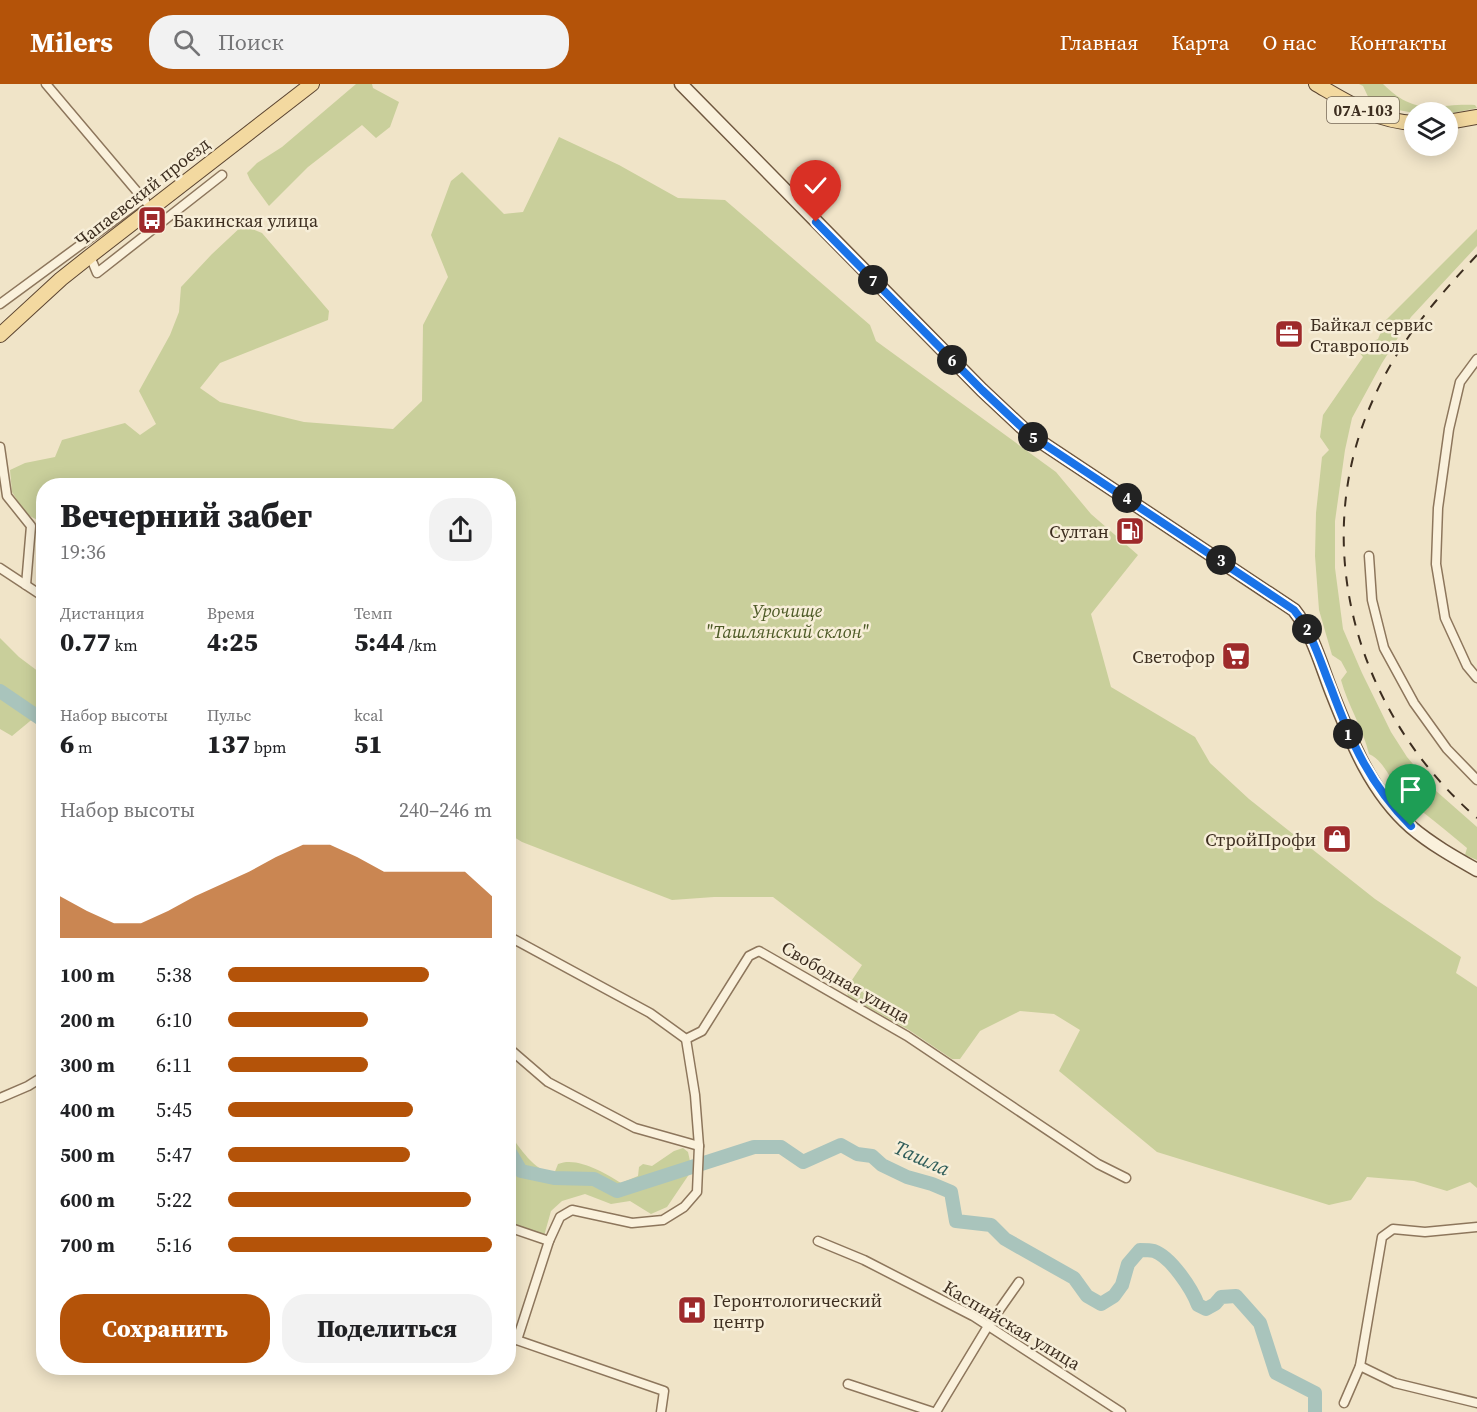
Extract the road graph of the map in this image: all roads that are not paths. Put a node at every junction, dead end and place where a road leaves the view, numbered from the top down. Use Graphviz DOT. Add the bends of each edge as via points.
graph roads {
  1 [pos="46,84"];
  2 [pos="312,84"];
  3 [pos="681,84"];
  4 [pos="1316,84"];
  5 [pos="1477,117"];
  6 [pos="1458,120"];
  7 [pos="1404,122"];
  8 [pos="222,176"];
  9 [pos="147,204"];
  10 [pos="90,256"];
  11 [pos="0,304"];
  12 [pos="0,335"];
  13 [pos="1477,359"];
  14 [pos="0,447"];
  15 [pos="1369,556"];
  16 [pos="0,568"];
  17 [pos="26,585"];
  18 [pos="36,592"];
  19 [pos="1477,678"];
  20 [pos="1477,780"];
  21 [pos="1477,870"];
  22 [pos="516,940"];
  23 [pos="686,1039"];
  24 [pos="516,1054"];
  25 [pos="36,1081"];
  26 [pos="0,1098"];
  27 [pos="699,1146"];
  28 [pos="1126,1178"];
  29 [pos="1477,1227"];
  30 [pos="516,1230"];
  31 [pos="549,1241"];
  32 [pos="818,1241"];
  33 [pos="1018,1282"];
  34 [pos="988,1326"];
  35 [pos="516,1330"];
  36 [pos="516,1339"];
  37 [pos="1360,1366"];
  38 [pos="848,1384"];
  39 [pos="1344,1403"];
  40 [pos="1477,1403"];
  41 [pos="661,1412"];
  42 [pos="935,1412"];
  43 [pos="1120,1412"];
  1 -- 9 [label="street"];
  2 -- 9 [label="main road, Чапаевский проезд"];
  3 -- 21 [label="main road" via="1029,434 1294,610 1312,639 1350,740 1383,796 1411,826"];
  4 -- 7 [label="main road, 07А-103" via="1374,116"];
  5 -- 6 [label="main road"];
  8 -- 10 [label="street" via="97,273"];
  9 -- 10 [label="main road, Чапаевский проезд"];
  9 -- 11 [label="street"];
  10 -- 12 [label="main road, Чапаевский проезд"];
  13 -- 19 [label="street" via="1460,382 1449,429 1438,508 1436,564 1445,618 1467,666"];
  14 -- 17 [label="street" via="7,496 31,526"];
  15 -- 20 [label="street" via="1372,600 1384,648 1414,703 1447,749"];
  16 -- 17 [label="street"];
  17 -- 18 [label="street"];
  22 -- 23 [label="street" via="650,1013"];
  23 -- 27 [label="street"];
  23 -- 28 [label="street, Свободная улица" via="702,1031 749,956 759,951 907,1036 1098,1164"];
  24 -- 27 [label="street" via="548,1082 634,1128"];
  25 -- 26 [label="street"];
  27 -- 31 [label="street" via="697,1192 684,1207 663,1220 632,1223 572,1210 560,1217"];
  29 -- 37 [label="street" via="1425,1232 1393,1229 1382,1237"];
  30 -- 31 [label="street"];
  31 -- 35 [label="street"];
  32 -- 34 [label="street, Каспийская улица" via="864,1260"];
  33 -- 34 [label="street"];
  34 -- 42 [label="street"];
  34 -- 43 [label="street, Каспийская улица"];
  36 -- 41 [label="street" via="664,1391"];
  37 -- 39 [label="street"];
  37 -- 40 [label="street" via="1395,1383"];
  38 -- 42 [label="street"];
}
